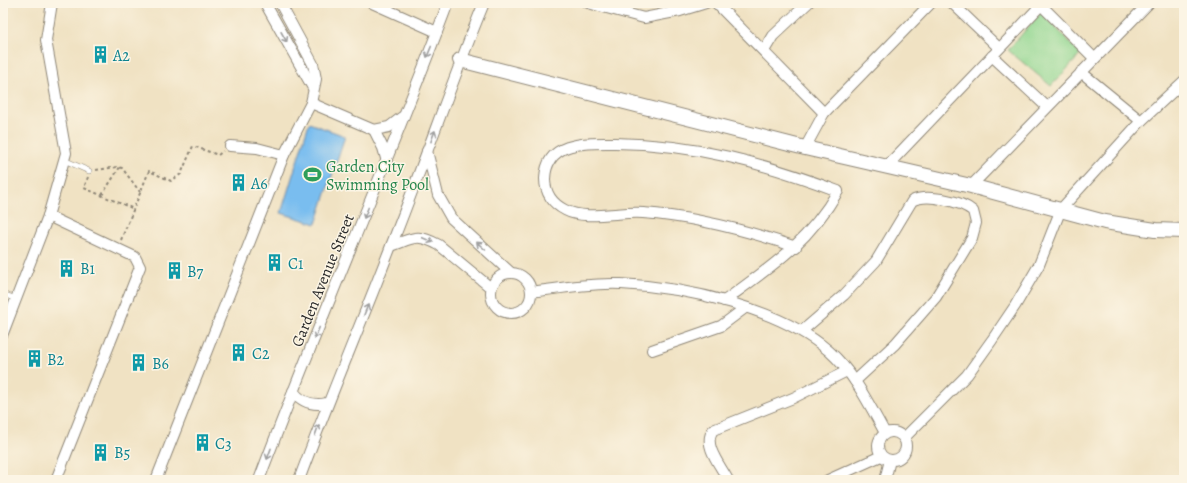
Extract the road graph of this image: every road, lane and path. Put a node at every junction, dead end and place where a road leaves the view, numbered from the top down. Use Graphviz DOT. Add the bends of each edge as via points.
graph roads {
  1 [pos="52,3"];
  2 [pos="265,3"];
  3 [pos="280,3"];
  4 [pos="372,3"];
  5 [pos="448,3"];
  6 [pos="484,3"];
  7 [pos="588,3"];
  8 [pos="706,3"];
  9 [pos="716,3"];
  10 [pos="808,3"];
  11 [pos="931,3"];
  12 [pos="952,3"];
  13 [pos="1148,3"];
  14 [pos="1042,4"];
  15 [pos="437,32"];
  16 [pos="764,51"];
  17 [pos="996,52"];
  18 [pos="1094,58"];
  19 [pos="460,60"];
  20 [pos="1081,72"];
  21 [pos="1184,81"];
  22 [pos="313,88"];
  23 [pos="311,103"];
  24 [pos="1047,107"];
  25 [pos="824,113"];
  26 [pos="403,116"];
  27 [pos="1141,121"];
  28 [pos="374,130"];
  29 [pos="230,146"];
  30 [pos="804,148"];
  31 [pos="428,151"];
  32 [pos="284,155"];
  33 [pos="64,160"];
  34 [pos="387,162"];
  35 [pos="886,166"];
  36 [pos="120,167"];
  37 [pos="89,171"];
  38 [pos="971,186"];
  39 [pos="140,192"];
  40 [pos="102,195"];
  41 [pos="134,209"];
  42 [pos="1061,209"];
  43 [pos="48,216"];
  44 [pos="1184,231"];
  45 [pos="392,246"];
  46 [pos="796,247"];
  47 [pos="118,249"];
  48 [pos="510,272"];
  49 [pos="491,288"];
  50 [pos="531,292"];
  51 [pos="3,294"];
  52 [pos="16,299"];
  53 [pos="724,301"];
  54 [pos="745,308"];
  55 [pos="802,331"];
  56 [pos="3,333"];
  57 [pos="652,350"];
  58 [pos="847,371"];
  59 [pos="855,381"];
  60 [pos="293,391"];
  61 [pos="327,403"];
  62 [pos="885,433"];
  63 [pos="904,438"];
  64 [pos="886,458"];
  65 [pos="56,480"];
  66 [pos="156,480"];
  67 [pos="259,480"];
  68 [pos="299,480"];
  69 [pos="728,480"];
  70 [pos="828,480"];
  71 [pos="885,480"];
  1 -- 33 [label="street" via="46,40 66,153"];
  2 -- 22 [label="street, one-way"];
  3 -- 22 [label="street" via="313,64 316,80"];
  4 -- 15 [label="street"];
  5 -- 15 [label="street, Garden Avenue Street"];
  6 -- 19 [label="street"];
  7 -- 8 [label="street" via="644,18"];
  9 -- 16 [label="street"];
  10 -- 16 [label="street" via="773,36"];
  11 -- 25 [label="street"];
  12 -- 17 [label="street"];
  13 -- 18 [label="street"];
  14 -- 17 [label="street"];
  14 -- 18 [label="street"];
  15 -- 26 [label="street, Garden Avenue Street, one-way"];
  16 -- 25 [label="street"];
  17 -- 24 [label="street"];
  17 -- 35 [label="street"];
  18 -- 20 [label="street"];
  19 -- 30 [label="street"];
  31 -- 19 [label="street, one-way"];
  20 -- 24 [label="street"];
  20 -- 27 [label="street"];
  21 -- 27 [label="street"];
  22 -- 23 [label="street"];
  23 -- 28 [label="street"];
  23 -- 32 [label="street"];
  24 -- 38 [label="street"];
  25 -- 30 [label="street"];
  26 -- 28 [label="street" via="389,127"];
  26 -- 34 [label="street, Garden Avenue Street"];
  27 -- 42 [label="street"];
  28 -- 34 [label="street"];
  29 -- 32 [label="street" via="257,148"];
  29 -- 39 [label="path" via="218,155 193,146 180,174 171,180 149,171"];
  30 -- 35 [label="street"];
  31 -- 45 [label="street"];
  48 -- 31 [label="street, one-way" via="451,218 438,195"];
  32 -- 66 [label="street"];
  33 -- 37 [label="lane"];
  33 -- 43 [label="street"];
  34 -- 60 [label="street, Garden Avenue Street, one-way"];
  35 -- 38 [label="street"];
  36 -- 37 [label="path"];
  36 -- 39 [label="path"];
  36 -- 40 [label="path"];
  37 -- 40 [label="path" via="84,188"];
  38 -- 42 [label="street"];
  39 -- 41 [label="path"];
  40 -- 41 [label="path"];
  41 -- 47 [label="path"];
  42 -- 44 [label="street" via="1129,227"];
  42 -- 63 [label="street" via="1039,265 992,340 967,375"];
  43 -- 47 [label="street"];
  43 -- 52 [label="street"];
  45 -- 49 [label="street, one-way" via="418,236 429,240 439,245"];
  61 -- 45 [label="street, one-way"];
  46 -- 46 [label="street" via="730,227 689,219 643,213 573,213 561,208 550,197 545,183 546,169 562,148 577,144 668,145 754,162 838,191 823,216"];
  46 -- 53 [label="street"];
  47 -- 65 [label="street" via="135,257 140,267"];
  48 -- 49 [label="street" via="498,277"];
  48 -- 50 [label="street" via="522,276"];
  49 -- 50 [label="street" via="492,302 496,307 509,313 522,309 527,304"];
  50 -- 53 [label="street" via="597,284 622,284 686,292"];
  51 -- 52 [label="lane"];
  52 -- 56 [label="street"];
  53 -- 54 [label="street"];
  54 -- 55 [label="street"];
  54 -- 57 [label="street" via="721,326"];
  55 -- 58 [label="street" via="829,351"];
  55 -- 59 [label="street" via="844,295 867,271 890,239 912,201 921,197 934,198 964,204 973,210 976,223 972,238 936,297 896,344"];
  58 -- 59 [label="street"];
  58 -- 69 [label="street" via="793,398 713,430 709,437 710,446"];
  59 -- 62 [label="street"];
  60 -- 61 [label="street" via="306,403"];
  60 -- 67 [label="street, Garden Avenue Street, one-way"];
  68 -- 61 [label="street, one-way"];
  62 -- 63 [label="street" via="894,431"];
  62 -- 64 [label="street" via="881,435 877,444"];
  63 -- 64 [label="street" via="904,454 896,460"];
  64 -- 70 [label="street"];
  64 -- 71 [label="street"];
}
